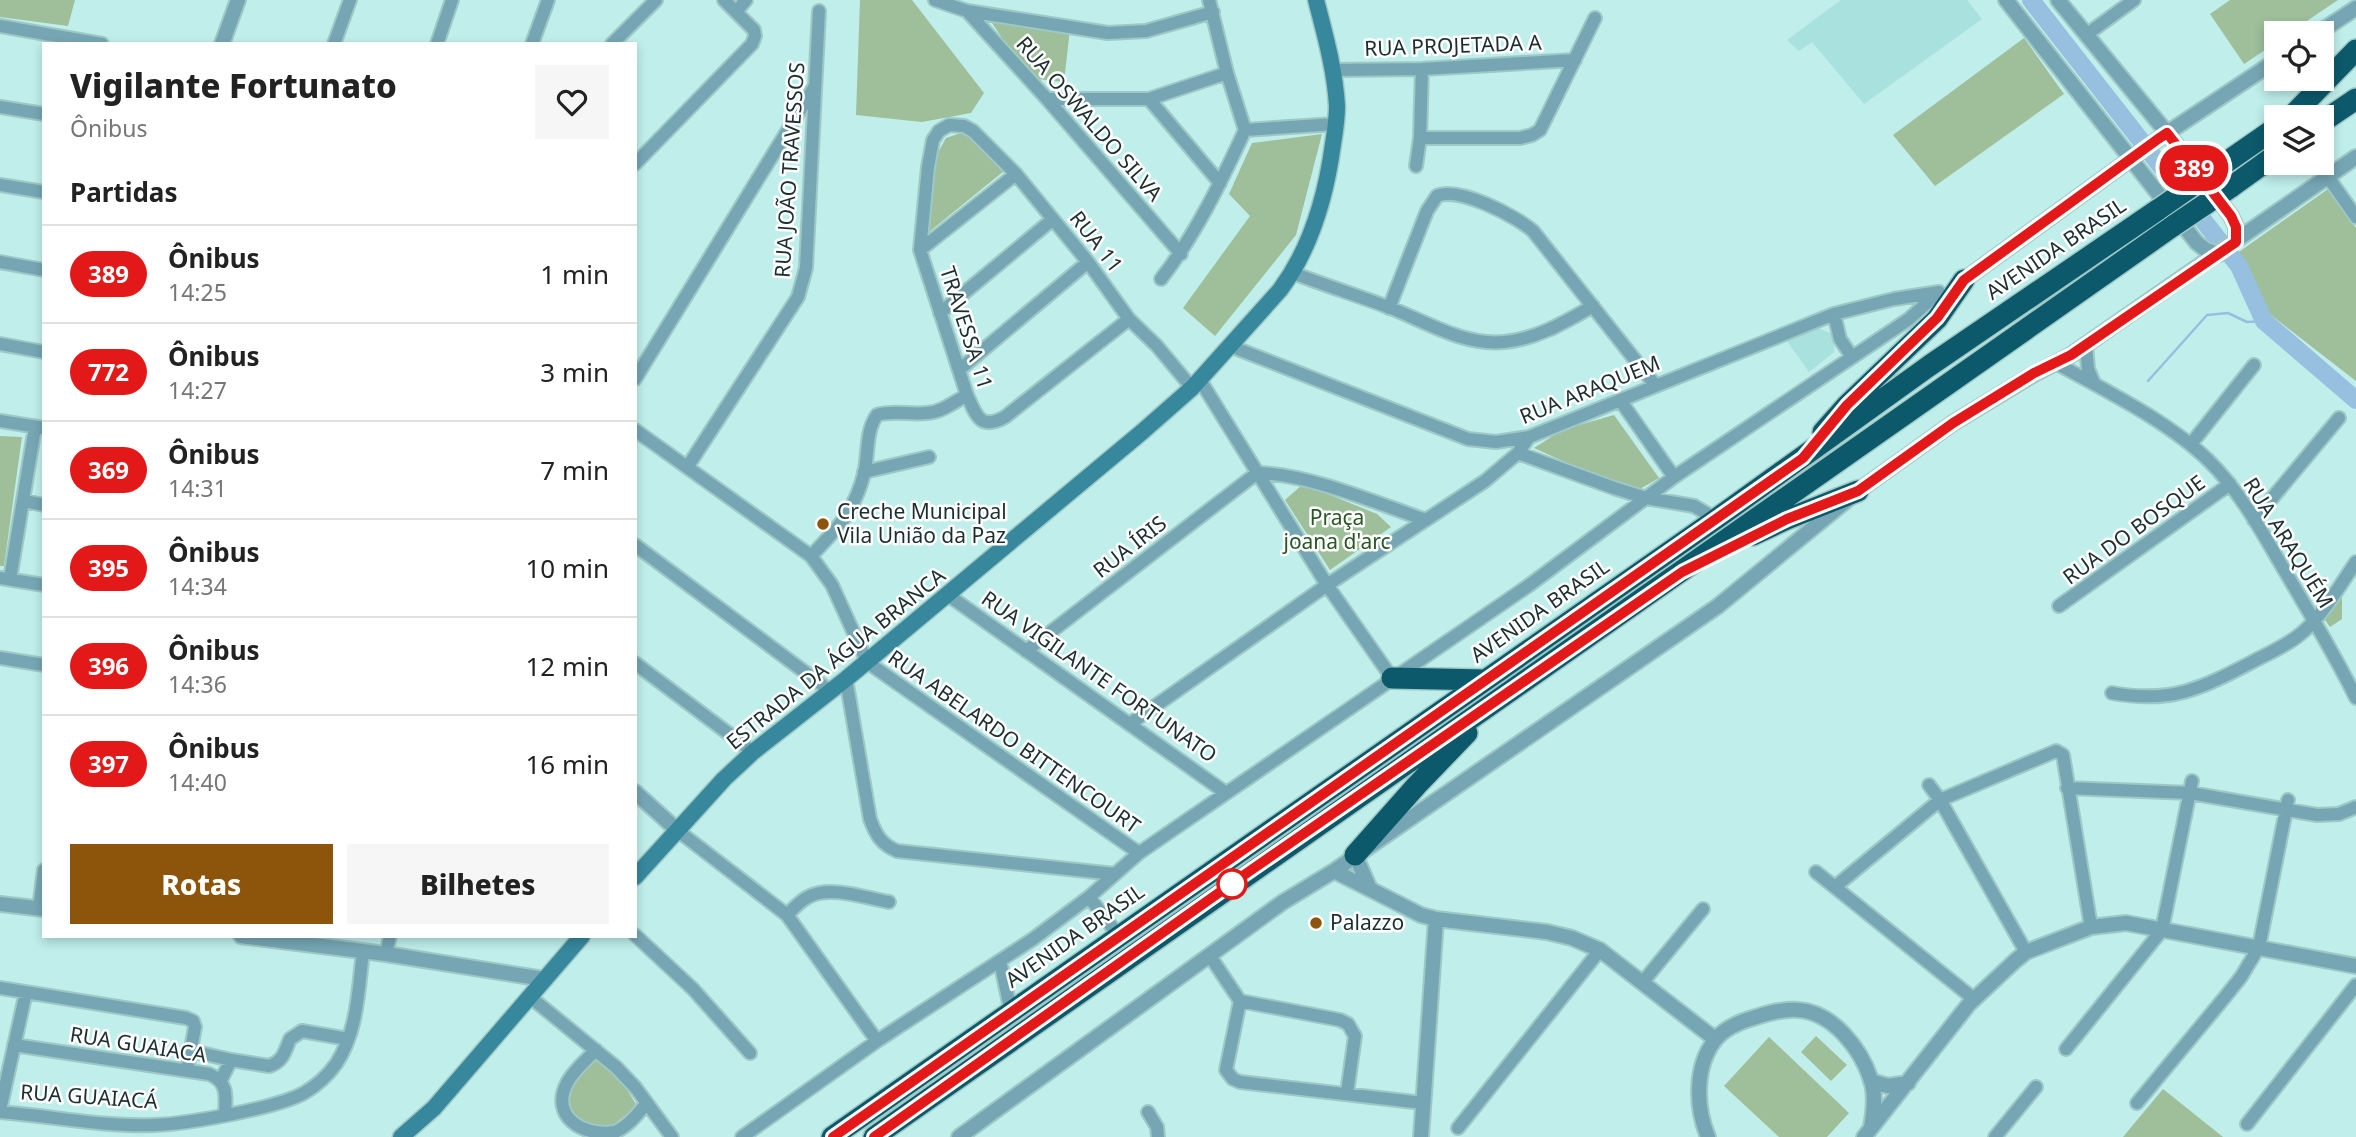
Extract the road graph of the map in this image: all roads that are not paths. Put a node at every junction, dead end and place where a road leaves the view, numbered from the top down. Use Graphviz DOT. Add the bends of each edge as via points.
graph roads {
  1 [pos="238,0"];
  2 [pos="350,0"];
  3 [pos="452,0"];
  4 [pos="548,0"];
  5 [pos="656,0"];
  6 [pos="724,0"];
  7 [pos="746,0"];
  8 [pos="935,0"];
  9 [pos="1316,0"];
  10 [pos="2006,0"];
  11 [pos="2058,0"];
  12 [pos="2134,0"];
  13 [pos="1211,6"];
  14 [pos="2356,8"];
  15 [pos="819,11"];
  16 [pos="968,11"];
  17 [pos="736,12"];
  18 [pos="1595,18"];
  19 [pos="2334,22"];
  20 [pos="0,26"];
  21 [pos="2085,35"];
  22 [pos="91,42"];
  23 [pos="223,42"];
  24 [pos="335,42"];
  25 [pos="438,42"];
  26 [pos="533,42"];
  27 [pos="614,42"];
  28 [pos="2356,50"];
  29 [pos="1575,60"];
  30 [pos="2264,68"];
  31 [pos="1422,69"];
  32 [pos="1333,70"];
  33 [pos="2356,71"];
  34 [pos="1227,73"];
  35 [pos="817,83"];
  36 [pos="1047,99"];
  37 [pos="1149,99"];
  38 [pos="2356,99"];
  39 [pos="2301,105"];
  40 [pos="2307,105"];
  41 [pos="0,107"];
  42 [pos="2356,110"];
  43 [pos="42,114"];
  44 [pos="2334,115"];
  45 [pos="2334,118"];
  46 [pos="1336,124"];
  47 [pos="964,126"];
  48 [pos="1245,130"];
  49 [pos="2166,130"];
  50 [pos="2264,136"];
  51 [pos="1420,138"];
  52 [pos="2117,143"];
  53 [pos="2135,155"];
  54 [pos="2356,158"];
  55 [pos="637,162"];
  56 [pos="2264,163"];
  57 [pos="1416,166"];
  58 [pos="2109,173"];
  59 [pos="1016,174"];
  60 [pos="2328,177"];
  61 [pos="1220,183"];
  62 [pos="0,185"];
  63 [pos="42,192"];
  64 [pos="2356,217"];
  65 [pos="1053,219"];
  66 [pos="2227,248"];
  67 [pos="920,250"];
  68 [pos="1181,254"];
  69 [pos="0,262"];
  70 [pos="1088,262"];
  71 [pos="42,270"];
  72 [pos="1293,273"];
  73 [pos="1161,279"];
  74 [pos="1964,280"];
  75 [pos="1939,292"];
  76 [pos="1592,306"];
  77 [pos="1390,308"];
  78 [pos="940,313"];
  79 [pos="1834,314"];
  80 [pos="1129,319"];
  81 [pos="0,344"];
  82 [pos="2086,345"];
  83 [pos="1230,346"];
  84 [pos="42,352"];
  85 [pos="1852,357"];
  86 [pos="2056,363"];
  87 [pos="2254,365"];
  88 [pos="959,370"];
  89 [pos="637,376"];
  90 [pos="2094,383"];
  91 [pos="1196,384"];
  92 [pos="1655,385"];
  93 [pos="967,395"];
  94 [pos="1620,400"];
  95 [pos="2339,418"];
  96 [pos="0,421"];
  97 [pos="39,427"];
  98 [pos="637,431"];
  99 [pos="1529,437"];
  100 [pos="2191,444"];
  101 [pos="1518,453"];
  102 [pos="929,457"];
  103 [pos="1803,458"];
  104 [pos="688,466"];
  105 [pos="864,472"];
  106 [pos="1257,473"];
  107 [pos="1674,477"];
  108 [pos="2230,484"];
  109 [pos="1858,491"];
  110 [pos="1647,498"];
  111 [pos="24,501"];
  112 [pos="42,505"];
  113 [pos="1716,519"];
  114 [pos="1426,520"];
  115 [pos="2254,520"];
  116 [pos="637,546"];
  117 [pos="811,556"];
  118 [pos="2356,562"];
  119 [pos="1682,572"];
  120 [pos="5,579"];
  121 [pos="2341,584"];
  122 [pos="2356,584"];
  123 [pos="42,585"];
  124 [pos="1327,585"];
  125 [pos="948,595"];
  126 [pos="2059,606"];
  127 [pos="2314,621"];
  128 [pos="1026,651"];
  129 [pos="0,658"];
  130 [pos="867,662"];
  131 [pos="637,664"];
  132 [pos="42,665"];
  133 [pos="1392,678"];
  134 [pos="846,680"];
  135 [pos="1485,680"];
  136 [pos="2353,683"];
  137 [pos="830,691"];
  138 [pos="1510,692"];
  139 [pos="2112,693"];
  140 [pos="2356,698"];
  141 [pos="1131,723"];
  142 [pos="753,751"];
  143 [pos="1930,785"];
  144 [pos="2191,787"];
  145 [pos="2067,788"];
  146 [pos="1226,793"];
  147 [pos="637,794"];
  148 [pos="1940,800"];
  149 [pos="2288,805"];
  150 [pos="2356,807"];
  151 [pos="677,830"];
  152 [pos="1139,853"];
  153 [pos="1355,855"];
  154 [pos="1334,871"];
  155 [pos="1816,872"];
  156 [pos="1115,874"];
  157 [pos="637,875"];
  158 [pos="1836,886"];
  159 [pos="1370,888"];
  160 [pos="1088,897"];
  161 [pos="889,902"];
  162 [pos="0,904"];
  163 [pos="41,909"];
  164 [pos="1703,909"];
  165 [pos="787,915"];
  166 [pos="1436,919"];
  167 [pos="2091,927"];
  168 [pos="2162,930"];
  169 [pos="1118,935"];
  170 [pos="637,937"];
  171 [pos="390,938"];
  172 [pos="580,938"];
  173 [pos="288,939"];
  174 [pos="2259,947"];
  175 [pos="1600,950"];
  176 [pos="363,952"];
  177 [pos="2026,952"];
  178 [pos="386,954"];
  179 [pos="1210,956"];
  180 [pos="1000,961"];
  181 [pos="2356,966"];
  182 [pos="544,979"];
  183 [pos="1642,983"];
  184 [pos="2356,985"];
  185 [pos="0,988"];
  186 [pos="26,992"];
  187 [pos="529,996"];
  188 [pos="1974,999"];
  189 [pos="1240,1001"];
  190 [pos="1011,1012"];
  191 [pos="348,1039"];
  192 [pos="1715,1039"];
  193 [pos="877,1041"];
  194 [pos="14,1045"];
  195 [pos="2066,1049"];
  196 [pos="596,1050"];
  197 [pos="192,1051"];
  198 [pos="750,1053"];
  199 [pos="231,1060"];
  200 [pos="187,1071"];
  201 [pos="4,1073"];
  202 [pos="221,1080"];
  203 [pos="1871,1081"];
  204 [pos="1908,1083"];
  205 [pos="2036,1087"];
  206 [pos="1347,1093"];
  207 [pos="647,1103"];
  208 [pos="1423,1103"];
  209 [pos="2137,1103"];
  210 [pos="0,1111"];
  211 [pos="1147,1112"];
  212 [pos="225,1114"];
  213 [pos="2247,1124"];
  214 [pos="1458,1128"];
  215 [pos="1867,1133"];
  216 [pos="401,1137"];
  217 [pos="672,1137"];
  218 [pos="742,1137"];
  219 [pos="832,1137"];
  220 [pos="874,1137"];
  221 [pos="958,1137"];
  222 [pos="1158,1137"];
  223 [pos="1421,1137"];
  224 [pos="1708,1137"];
  225 [pos="1996,1137"];
  1 -- 23 [label="street"];
  2 -- 24 [label="street"];
  3 -- 25 [label="street"];
  4 -- 26 [label="street"];
  5 -- 27 [label="street"];
  6 -- 17 [label="street"];
  7 -- 17 [label="street"];
  8 -- 16 [label="street"];
  9 -- 32 [label="main road, ESTRADA DA ÁGUA BRANCA"];
  10 -- 52 [label="street"];
  11 -- 21 [label="street"];
  12 -- 21 [label="street"];
  13 -- 16 [label="street" via="1146,31 1127,33"];
  13 -- 34 [label="street"];
  14 -- 19 [label="street"];
  15 -- 35 [label="street, RUA JOÃO TRAVESSOS"];
  16 -- 36 [label="street, RUA OSWALDO SILVA"];
  17 -- 55 [label="street" via="754,30 752,44"];
  18 -- 29 [label="street"];
  20 -- 22 [label="street"];
  21 -- 49 [label="street"];
  28 -- 39 [label="highway"];
  29 -- 31 [label="street, RUA PROJETADA A"];
  29 -- 51 [label="street" via="1546,120 1532,135"];
  30 -- 49 [label="street, AVENIDA BRASIL"];
  31 -- 32 [label="street, RUA PROJETADA A"];
  31 -- 51 [label="street"];
  32 -- 46 [label="main road, ESTRADA DA ÁGUA BRANCA"];
  33 -- 40 [label="highway, AVENIDA BRASIL"];
  34 -- 37 [label="street"];
  34 -- 48 [label="street"];
  35 -- 89 [label="street"];
  35 -- 104 [label="street, RUA JOÃO TRAVESSOS" via="803,284"];
  36 -- 37 [label="street"];
  36 -- 68 [label="street, RUA OSWALDO SILVA"];
  37 -- 61 [label="street"];
  38 -- 44 [label="highway"];
  41 -- 43 [label="street"];
  42 -- 45 [label="highway"];
  46 -- 48 [label="street"];
  46 -- 72 [label="main road, ESTRADA DA ÁGUA BRANCA" via="1322,205"];
  47 -- 59 [label="street, RUA 11"];
  47 -- 67 [label="street, TRAVESSA 11" via="949,125 933,140"];
  48 -- 61 [label="street"];
  49 -- 53 [label="street, AVENIDA BRASIL"];
  49 -- 66 [label="street" via="2231,216 2236,227"];
  50 -- 103 [label="highway, AVENIDA BRASIL, bridge"];
  51 -- 57 [label="street"];
  52 -- 53 [label="street"];
  52 -- 58 [label="street"];
  53 -- 58 [label="street, AVENIDA BRASIL"];
  53 -- 66 [label="street" via="2197,243 2206,250"];
  54 -- 60 [label="street"];
  56 -- 119 [label="highway, bridge"];
  58 -- 74 [label="street, AVENIDA BRASIL"];
  59 -- 65 [label="street, RUA 11"];
  59 -- 67 [label="street"];
  60 -- 64 [label="street"];
  60 -- 66 [label="street"];
  61 -- 68 [label="street"];
  62 -- 63 [label="street"];
  65 -- 70 [label="street, RUA 11"];
  65 -- 78 [label="street"];
  66 -- 82 [label="street"];
  67 -- 78 [label="street, TRAVESSA 11"];
  68 -- 73 [label="street"];
  69 -- 71 [label="street"];
  70 -- 80 [label="street, RUA 11"];
  70 -- 88 [label="street"];
  72 -- 77 [label="street"];
  72 -- 83 [label="main road, ESTRADA DA ÁGUA BRANCA"];
  74 -- 75 [label="street, RUA ARAQUEM"];
  74 -- 103 [label="highway" via="1937,318 1847,405"];
  75 -- 79 [label="street, RUA ARAQUEM"];
  75 -- 85 [label="street, AVENIDA BRASIL" via="1909,319"];
  76 -- 77 [label="street" via="1553,328 1505,342 1467,340"];
  76 -- 77 [label="street" via="1523,222 1490,206 1443,193 1427,211"];
  76 -- 92 [label="street"];
  78 -- 88 [label="street, TRAVESSA 11"];
  79 -- 85 [label="street" via="1840,339"];
  79 -- 92 [label="street, RUA ARAQUEM"];
  80 -- 91 [label="street, RUA 11"];
  80 -- 93 [label="street, TRAVESSA 11" via="995,423 981,421"];
  81 -- 84 [label="street"];
  82 -- 86 [label="street"];
  82 -- 90 [label="street"];
  83 -- 91 [label="main road, ESTRADA DA ÁGUA BRANCA"];
  83 -- 99 [label="street, RUA ARAQUEM" via="1468,439 1496,442"];
  85 -- 107 [label="street, AVENIDA BRASIL"];
  86 -- 90 [label="street, RUA ARAQUÉM"];
  86 -- 109 [label="street" via="1953,423"];
  87 -- 100 [label="street"];
  88 -- 93 [label="street, TRAVESSA 11"];
  90 -- 100 [label="street, RUA ARAQUÉM"];
  91 -- 106 [label="street, RUA 11"];
  91 -- 125 [label="main road, ESTRADA DA ÁGUA BRANCA"];
  92 -- 94 [label="street, RUA ARAQUEM"];
  93 -- 105 [label="street" via="937,412 877,415 870,429"];
  94 -- 99 [label="street, RUA ARAQUEM"];
  94 -- 107 [label="street"];
  95 -- 115 [label="street"];
  96 -- 97 [label="street"];
  97 -- 111 [label="street"];
  98 -- 104 [label="street"];
  99 -- 101 [label="street"];
  100 -- 108 [label="street, RUA ARAQUÉM"];
  101 -- 110 [label="street"];
  101 -- 114 [label="street"];
  102 -- 105 [label="street"];
  103 -- 113 [label="highway, AVENIDA BRASIL"];
  104 -- 117 [label="street"];
  105 -- 117 [label="street" via="849,513"];
  106 -- 114 [label="street" via="1300,478"];
  106 -- 124 [label="street, RUA 11"];
  106 -- 128 [label="street, RUA ÍRIS"];
  107 -- 110 [label="street, AVENIDA BRASIL"];
  108 -- 115 [label="street, RUA ARAQUÉM"];
  108 -- 126 [label="street, RUA DO BOSQUE"];
  109 -- 119 [label="highway" via="1787,519"];
  109 -- 153 [label="street" via="1718,606"];
  110 -- 113 [label="street" via="1679,501"];
  110 -- 133 [label="street, AVENIDA BRASIL"];
  111 -- 112 [label="street"];
  111 -- 120 [label="street"];
  113 -- 135 [label="highway, AVENIDA BRASIL"];
  114 -- 124 [label="street"];
  115 -- 127 [label="street, RUA ARAQUÉM"];
  116 -- 137 [label="street"];
  117 -- 130 [label="street" via="832,585"];
  118 -- 121 [label="street"];
  119 -- 138 [label="highway"];
  120 -- 123 [label="street"];
  121 -- 122 [label="street"];
  121 -- 127 [label="street"];
  124 -- 133 [label="street, RUA 11"];
  124 -- 141 [label="street"];
  125 -- 128 [label="street, RUA VIGILANTE FORTUNATO"];
  125 -- 130 [label="main road, ESTRADA DA ÁGUA BRANCA"];
  127 -- 136 [label="street, RUA ARAQUÉM"];
  127 -- 139 [label="street" via="2286,644 2191,691 2146,697"];
  128 -- 141 [label="street, RUA VIGILANTE FORTUNATO"];
  129 -- 132 [label="street"];
  130 -- 134 [label="main road, ESTRADA DA ÁGUA BRANCA"];
  130 -- 152 [label="street, RUA ABELARDO BITTENCOURT"];
  131 -- 142 [label="street"];
  133 -- 135 [label="highway"];
  133 -- 146 [label="street, AVENIDA BRASIL"];
  134 -- 137 [label="main road, ESTRADA DA ÁGUA BRANCA"];
  134 -- 156 [label="street" via="870,819 887,846 897,851"];
  135 -- 169 [label="highway, AVENIDA BRASIL"];
  136 -- 140 [label="street, RUA ARAQUÉM"];
  137 -- 142 [label="main road, ESTRADA DA ÁGUA BRANCA"];
  138 -- 153 [label="highway" via="1425,776"];
  138 -- 220 [label="highway"];
  141 -- 146 [label="street, RUA VIGILANTE FORTUNATO"];
  142 -- 151 [label="main road, ESTRADA DA ÁGUA BRANCA"];
  143 -- 148 [label="street"];
  144 -- 145 [label="street"];
  144 -- 149 [label="street"];
  144 -- 168 [label="street"];
  145 -- 148 [label="street" via="2063,755 2056,751"];
  145 -- 167 [label="street"];
  146 -- 152 [label="street, AVENIDA BRASIL"];
  147 -- 151 [label="street"];
  148 -- 158 [label="street"];
  148 -- 177 [label="street"];
  149 -- 150 [label="street" via="2328,816"];
  149 -- 174 [label="street"];
  151 -- 157 [label="main road, ESTRADA DA ÁGUA BRANCA"];
  151 -- 165 [label="street"];
  152 -- 156 [label="street, AVENIDA BRASIL"];
  153 -- 154 [label="street"];
  153 -- 159 [label="street"];
  154 -- 159 [label="street"];
  154 -- 179 [label="street"];
  155 -- 158 [label="street"];
  156 -- 160 [label="street, AVENIDA BRASIL"];
  158 -- 188 [label="street"];
  159 -- 166 [label="street"];
  160 -- 169 [label="street"];
  160 -- 180 [label="street, AVENIDA BRASIL"];
  161 -- 165 [label="street" via="819,893"];
  162 -- 163 [label="street"];
  164 -- 183 [label="street"];
  165 -- 193 [label="street"];
  166 -- 175 [label="street" via="1548,932"];
  166 -- 208 [label="street"];
  167 -- 168 [label="street" via="2126,923"];
  167 -- 177 [label="street"];
  168 -- 174 [label="street"];
  168 -- 195 [label="street"];
  169 -- 190 [label="highway, AVENIDA BRASIL"];
  170 -- 198 [label="street" via="693,989"];
  171 -- 178 [label="street"];
  172 -- 182 [label="main road"];
  173 -- 176 [label="street"];
  174 -- 181 [label="street"];
  174 -- 209 [label="street" via="2233,987"];
  175 -- 183 [label="street"];
  175 -- 214 [label="street"];
  176 -- 178 [label="street"];
  176 -- 191 [label="street, RUA GUAIACÁ"];
  177 -- 188 [label="street"];
  178 -- 182 [label="street"];
  179 -- 189 [label="street"];
  179 -- 221 [label="street"];
  180 -- 190 [label="street"];
  180 -- 193 [label="street, AVENIDA BRASIL"];
  182 -- 187 [label="main road"];
  183 -- 192 [label="street"];
  184 -- 213 [label="street"];
  185 -- 186 [label="street"];
  186 -- 194 [label="street"];
  186 -- 197 [label="street" via="179,1016 193,1021"];
  187 -- 196 [label="street"];
  187 -- 216 [label="main road" via="434,1108"];
  188 -- 204 [label="street"];
  189 -- 206 [label="street" via="1348,1024 1355,1036"];
  189 -- 206 [label="street" via="1226,1070 1233,1079"];
  190 -- 219 [label="highway, AVENIDA BRASIL"];
  191 -- 199 [label="street" via="302,1031 290,1038 275,1064"];
  191 -- 212 [label="street, RUA GUAIACÁ" via="334,1067 304,1093"];
  192 -- 203 [label="street" via="1738,1023 1766,1013 1798,1010 1827,1020 1846,1036"];
  192 -- 224 [label="street" via="1702,1064 1699,1093"];
  193 -- 218 [label="street, AVENIDA BRASIL"];
  194 -- 200 [label="street, RUA GUAIACA"];
  194 -- 201 [label="street"];
  196 -- 207 [label="street"];
  196 -- 207 [label="street" via="567,1082 563,1096 563,1109 576,1130 602,1137 616,1132"];
  197 -- 199 [label="street"];
  197 -- 200 [label="street"];
  199 -- 202 [label="street"];
  200 -- 202 [label="street, RUA GUAIACA"];
  201 -- 210 [label="street"];
  202 -- 212 [label="street, RUA GUAIACA" via="226,1090"];
  203 -- 204 [label="street" via="1888,1086"];
  203 -- 215 [label="street" via="1874,1113"];
  204 -- 215 [label="street"];
  205 -- 225 [label="street"];
  206 -- 208 [label="street"];
  207 -- 217 [label="street"];
  208 -- 223 [label="street"];
  210 -- 212 [label="street, RUA GUAIACÁ" via="155,1125"];
  211 -- 222 [label="street"];
}
